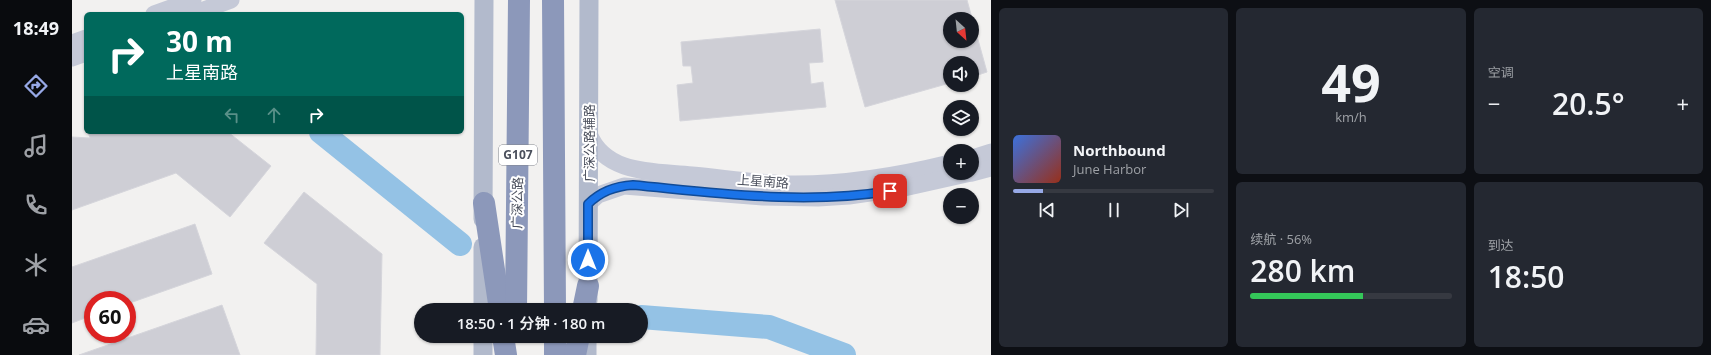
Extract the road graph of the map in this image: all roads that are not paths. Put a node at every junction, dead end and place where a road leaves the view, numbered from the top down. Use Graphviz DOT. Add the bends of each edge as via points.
graph roads {
  1 [pos="231,0"];
  2 [pos="484,0"];
  3 [pos="519,0"];
  4 [pos="553,0"];
  5 [pos="589,0"];
  6 [pos="195,6"];
  7 [pos="164,12"];
  8 [pos="84,39"];
  9 [pos="72,44"];
  10 [pos="84,54"];
  11 [pos="72,58"];
  12 [pos="589,134"];
  13 [pos="991,152"];
  14 [pos="979,156"];
  15 [pos="943,165"];
  16 [pos="991,168"];
  17 [pos="979,171"];
  18 [pos="943,179"];
  19 [pos="484,203"];
  20 [pos="588,204"];
  21 [pos="588,286"];
  22 [pos="483,303"];
  23 [pos="499,303"];
  24 [pos="516,303"];
  25 [pos="555,303"];
  26 [pos="585,303"];
  27 [pos="588,303"];
  28 [pos="483,343"];
  29 [pos="505,343"];
  30 [pos="516,343"];
  31 [pos="555,343"];
  32 [pos="578,343"];
  33 [pos="588,343"];
  34 [pos="483,355"];
  35 [pos="506,355"];
  36 [pos="515,355"];
  37 [pos="555,355"];
  38 [pos="575,355"];
  39 [pos="587,355"];
  1 -- 6 [label="street"];
  2 -- 19 [label="main road"];
  3 -- 24 [label="highway, 广深公路 / G107"];
  4 -- 25 [label="highway, G107"];
  5 -- 12 [label="main road, 广深公路辅路"];
  6 -- 7 [label="street"];
  8 -- 9 [label="street"];
  10 -- 11 [label="street"];
  12 -- 15 [label="street, 上星南路" via="601,154 625,167 762,183 839,182 895,175"];
  12 -- 20 [label="main road, 广深公路辅路"];
  13 -- 14 [label="street"];
  16 -- 17 [label="street, 上星南路"];
  18 -- 20 [label="street, 上星南路" via="904,188 818,198 763,197 633,185 602,193"];
  19 -- 22 [label="main road"];
  19 -- 23 [label="highway"];
  20 -- 21 [label="main road, 广深公路辅路"];
  21 -- 26 [label="highway"];
  21 -- 27 [label="main road, 广深公路辅路"];
  28 -- 34 [label="main road"];
  29 -- 35 [label="highway"];
  30 -- 36 [label="highway"];
  31 -- 37 [label="highway"];
  32 -- 38 [label="highway"];
  33 -- 39 [label="main road"];
}
